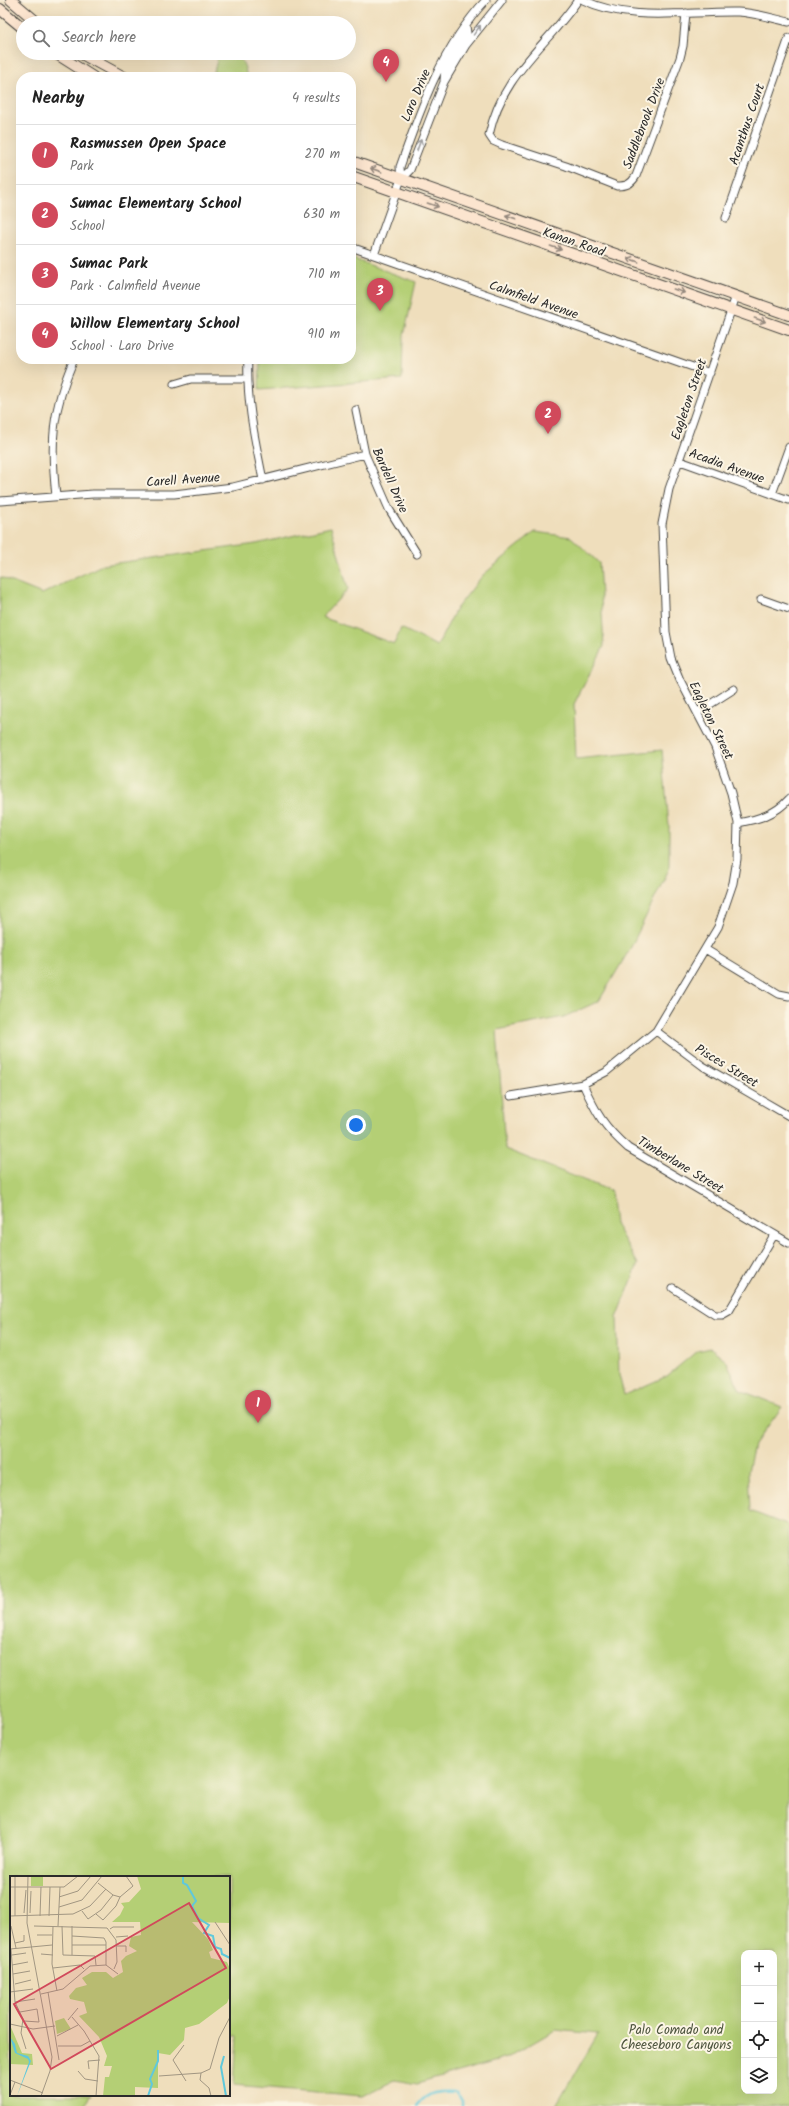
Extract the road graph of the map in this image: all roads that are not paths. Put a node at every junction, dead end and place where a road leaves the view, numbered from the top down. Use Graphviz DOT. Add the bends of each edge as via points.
graph roads {
  1 [pos="11,0"];
  2 [pos="486,0"];
  3 [pos="502,0"];
  4 [pos="578,0"];
  5 [pos="583,0"];
  6 [pos="0,9"];
  7 [pos="686,13"];
  8 [pos="30,16"];
  9 [pos="16,22"];
  10 [pos="789,22"];
  11 [pos="466,26"];
  12 [pos="789,38"];
  13 [pos="66,60"];
  14 [pos="93,60"];
  15 [pos="85,72"];
  16 [pos="115,72"];
  17 [pos="444,82"];
  18 [pos="356,163"];
  19 [pos="356,178"];
  20 [pos="401,179"];
  21 [pos="397,192"];
  22 [pos="726,218"];
  23 [pos="356,249"];
  24 [pos="374,255"];
  25 [pos="736,296"];
  26 [pos="732,310"];
  27 [pos="789,315"];
  28 [pos="789,330"];
  29 [pos="72,364"];
  30 [pos="248,364"];
  31 [pos="710,373"];
  32 [pos="247,379"];
  33 [pos="174,384"];
  34 [pos="356,410"];
  35 [pos="789,446"];
  36 [pos="365,454"];
  37 [pos="680,461"];
  38 [pos="263,480"];
  39 [pos="772,494"];
  40 [pos="56,496"];
  41 [pos="789,500"];
  42 [pos="0,501"];
  43 [pos="417,554"];
  44 [pos="760,599"];
  45 [pos="789,609"];
  46 [pos="734,689"];
  47 [pos="698,712"];
  48 [pos="789,799"];
  49 [pos="738,823"];
  50 [pos="705,949"];
  51 [pos="789,996"];
  52 [pos="656,1031"];
  53 [pos="583,1084"];
  54 [pos="511,1096"];
  55 [pos="789,1116"];
  56 [pos="774,1235"];
  57 [pos="789,1242"];
  58 [pos="674,1288"];
  1 -- 8 [label="main road"];
  2 -- 11 [label="street, Laro Drive"];
  17 -- 3 [label="street, Laro Drive, one-way" via="466,45"];
  4 -- 7 [label="street, Saddlebrook Drive" via="519,69 497,111 489,135 502,145 617,186 631,183 636,176 680,58"];
  5 -- 7 [label="street" via="598,7 631,14"];
  6 -- 9 [label="main road"];
  7 -- 10 [label="street" via="739,12"];
  11 -- 17 [label="street, Laro Drive" via="467,33 445,69"];
  11 -- 20 [label="street, Laro Drive" via="437,71 424,98 400,167"];
  12 -- 22 [label="street, Acanthus Court"];
  13 -- 15 [label="main road"];
  14 -- 16 [label="main road"];
  20 -- 17 [label="street, Laro Drive, one-way" via="410,170"];
  20 -- 18 [label="main road, Kanan Road, one-way"];
  19 -- 21 [label="main road, Kanan Road"];
  20 -- 21 [label="street, Laro Drive"];
  25 -- 20 [label="main road, Kanan Road, one-way"];
  21 -- 24 [label="street, Laro Drive"];
  21 -- 26 [label="main road, Kanan Road, one-way"];
  23 -- 24 [label="street, Calmfield Avenue"];
  24 -- 31 [label="street, Calmfield Avenue"];
  25 -- 26 [label="street, Eagleton Street"];
  25 -- 27 [label="main road, Kanan Road"];
  26 -- 28 [label="main road, Kanan Road, one-way"];
  26 -- 31 [label="street, Eagleton Street"];
  29 -- 40 [label="street" via="62,387 54,423 52,451"];
  30 -- 32 [label="street"];
  31 -- 37 [label="street, Eagleton Street"];
  32 -- 33 [label="street" via="192,379"];
  32 -- 38 [label="street" via="252,429"];
  34 -- 36 [label="street, Bardell Drive"];
  35 -- 39 [label="street"];
  36 -- 38 [label="street, Carell Avenue"];
  36 -- 43 [label="street, Bardell Drive" via="389,509"];
  37 -- 39 [label="street, Acadia Avenue"];
  37 -- 47 [label="street, Eagleton Street" via="669,489 662,524 666,632 671,658"];
  38 -- 40 [label="street, Carell Avenue" via="233,487 174,494"];
  39 -- 41 [label="street, Acadia Avenue"];
  40 -- 42 [label="street, Carell Avenue"];
  44 -- 45 [label="street"];
  46 -- 47 [label="street"];
  47 -- 49 [label="street, Eagleton Street" via="715,746"];
  48 -- 49 [label="street" via="781,808 761,818"];
  49 -- 50 [label="street, Eagleton Street" via="733,883 718,927"];
  50 -- 51 [label="street" via="779,994"];
  50 -- 52 [label="street, Eagleton Street"];
  52 -- 53 [label="street, Eagleton Street" via="606,1072"];
  52 -- 55 [label="street, Pisces Street" via="703,1066"];
  53 -- 54 [label="street, Eagleton Street"];
  53 -- 56 [label="street, Timberlane Street" via="596,1113 628,1148"];
  56 -- 57 [label="street, Timberlane Street"];
  56 -- 58 [label="street" via="737,1299 729,1311 722,1315 715,1315"];
}
